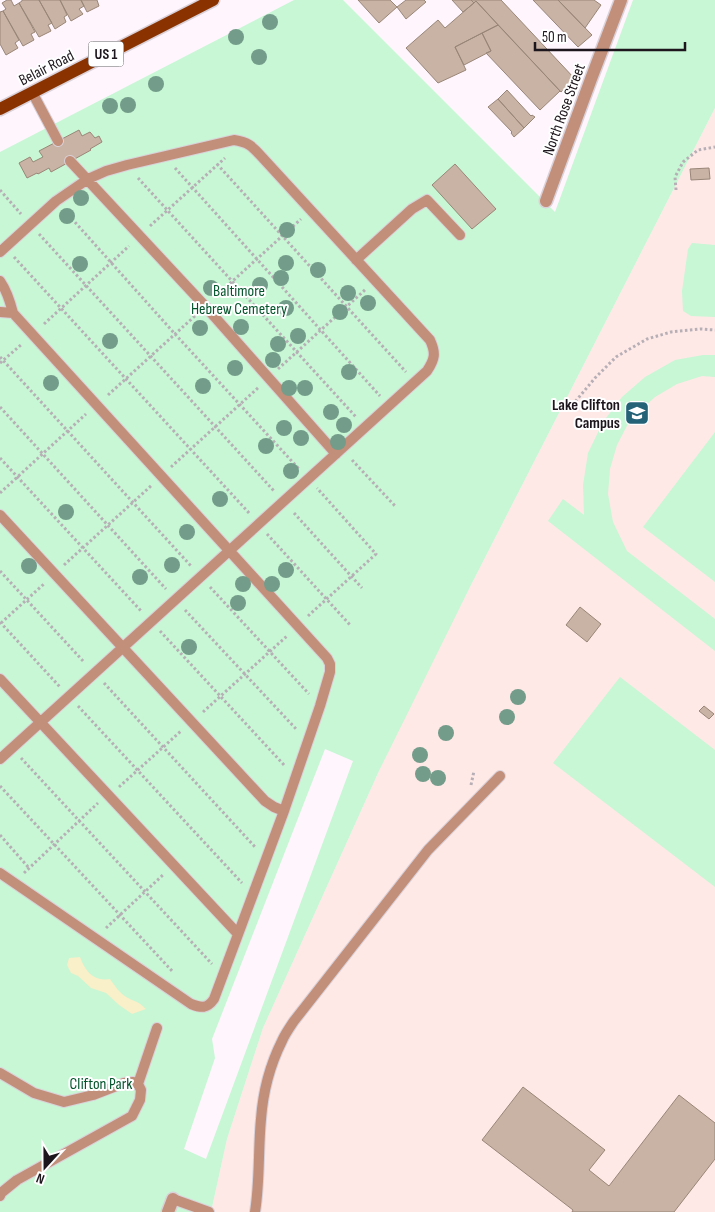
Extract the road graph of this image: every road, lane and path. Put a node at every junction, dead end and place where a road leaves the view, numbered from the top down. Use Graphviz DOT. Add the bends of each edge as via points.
graph roads {
  1 [pos="213,0"];
  2 [pos="621,0"];
  3 [pos="32,92"];
  4 [pos="1,108"];
  5 [pos="58,141"];
  6 [pos="243,141"];
  7 [pos="202,147"];
  8 [pos="715,147"];
  9 [pos="164,157"];
  10 [pos="70,161"];
  11 [pos="127,165"];
  12 [pos="218,165"];
  13 [pos="88,179"];
  14 [pos="193,188"];
  15 [pos="0,190"];
  16 [pos="676,190"];
  17 [pos="56,201"];
  18 [pos="546,201"];
  19 [pos="168,210"];
  20 [pos="311,210"];
  21 [pos="30,224"];
  22 [pos="460,235"];
  23 [pos="139,236"];
  24 [pos="282,236"];
  25 [pos="3,249"];
  26 [pos="257,258"];
  27 [pos="356,260"];
  28 [pos="111,263"];
  29 [pos="0,281"];
  30 [pos="232,281"];
  31 [pos="376,281"];
  32 [pos="86,286"];
  33 [pos="205,306"];
  34 [pos="347,307"];
  35 [pos="61,308"];
  36 [pos="0,312"];
  37 [pos="13,312"];
  38 [pos="322,330"];
  39 [pos="715,330"];
  40 [pos="33,334"];
  41 [pos="175,334"];
  42 [pos="297,352"];
  43 [pos="150,356"];
  44 [pos="1,360"];
  45 [pos="269,378"];
  46 [pos="125,379"];
  47 [pos="415,382"];
  48 [pos="240,404"];
  49 [pos="97,405"];
  50 [pos="389,405"];
  51 [pos="0,408"];
  52 [pos="569,409"];
  53 [pos="216,427"];
  54 [pos="365,427"];
  55 [pos="68,431"];
  56 [pos="191,450"];
  57 [pos="339,451"];
  58 [pos="42,454"];
  59 [pos="162,476"];
  60 [pos="309,479"];
  61 [pos="0,493"];
  62 [pos="284,502"];
  63 [pos="133,503"];
  64 [pos="396,507"];
  65 [pos="0,515"];
  66 [pos="259,524"];
  67 [pos="108,525"];
  68 [pos="230,550"];
  69 [pos="0,571"];
  70 [pos="54,574"];
  71 [pos="351,576"];
  72 [pos="201,577"];
  73 [pos="362,588"];
  74 [pos="176,599"];
  75 [pos="327,599"];
  76 [pos="26,600"];
  77 [pos="0,622"];
  78 [pos="298,625"];
  79 [pos="351,626"];
  80 [pos="124,648"];
  81 [pos="269,652"];
  82 [pos="95,674"];
  83 [pos="245,674"];
  84 [pos="0,679"];
  85 [pos="69,696"];
  86 [pos="320,706"];
  87 [pos="40,722"];
  88 [pos="192,722"];
  89 [pos="308,741"];
  90 [pos="12,748"];
  91 [pos="163,748"];
  92 [pos="0,759"];
  93 [pos="138,771"];
  94 [pos="500,776"];
  95 [pos="0,786"];
  96 [pos="108,795"];
  97 [pos="284,811"];
  98 [pos="79,821"];
  99 [pos="0,835"];
  100 [pos="54,844"];
  101 [pos="266,859"];
  102 [pos="173,865"];
  103 [pos="29,868"];
  104 [pos="0,873"];
  105 [pos="13,883"];
  106 [pos="145,892"];
  107 [pos="253,894"];
  108 [pos="120,915"];
  109 [pos="238,934"];
  110 [pos="94,939"];
  111 [pos="223,976"];
  112 [pos="179,979"];
  113 [pos="157,1028"];
  114 [pos="0,1072"];
  115 [pos="138,1084"];
  116 [pos="0,1196"];
  117 [pos="173,1199"];
  118 [pos="168,1212"];
  119 [pos="209,1212"];
  120 [pos="255,1212"];
  1 -- 3 [label="main road, Belair Road / US 1"];
  2 -- 18 [label="street, North Rose Street"];
  3 -- 4 [label="main road, Belair Road / US 1"];
  3 -- 5 [label="lane"];
  6 -- 7 [label="lane"];
  6 -- 12 [label="path"];
  6 -- 20 [label="lane" via="252,146"];
  7 -- 9 [label="lane"];
  7 -- 12 [label="path"];
  8 -- 16 [label="path" via="698,150 683,162 675,177"];
  9 -- 11 [label="lane"];
  9 -- 14 [label="path"];
  10 -- 13 [label="lane"];
  11 -- 13 [label="lane"];
  11 -- 19 [label="path"];
  12 -- 14 [label="path"];
  12 -- 24 [label="path"];
  13 -- 17 [label="lane"];
  13 -- 23 [label="lane"];
  14 -- 19 [label="path"];
  14 -- 26 [label="path"];
  15 -- 21 [label="path"];
  17 -- 21 [label="lane"];
  17 -- 28 [label="path"];
  19 -- 23 [label="path"];
  19 -- 30 [label="path"];
  20 -- 24 [label="path"];
  20 -- 27 [label="lane"];
  21 -- 25 [label="lane"];
  21 -- 32 [label="path"];
  22 -- 27 [label="lane" via="427,200 412,209"];
  23 -- 28 [label="path"];
  23 -- 33 [label="lane"];
  24 -- 26 [label="path"];
  24 -- 34 [label="path"];
  25 -- 35 [label="path"];
  26 -- 30 [label="path"];
  26 -- 38 [label="path"];
  27 -- 31 [label="lane"];
  28 -- 32 [label="path"];
  28 -- 41 [label="path"];
  29 -- 37 [label="lane"];
  30 -- 33 [label="path"];
  30 -- 42 [label="path"];
  31 -- 34 [label="path"];
  31 -- 47 [label="lane" via="430,340 434,356 432,364"];
  32 -- 35 [label="path"];
  32 -- 43 [label="path"];
  33 -- 41 [label="path"];
  33 -- 45 [label="lane"];
  34 -- 38 [label="path"];
  34 -- 47 [label="path"];
  35 -- 40 [label="path"];
  35 -- 46 [label="path"];
  36 -- 37 [label="lane"];
  37 -- 40 [label="lane"];
  38 -- 42 [label="path"];
  38 -- 50 [label="path"];
  39 -- 52 [label="path" via="671,332 647,339 616,357"];
  40 -- 44 [label="path"];
  40 -- 49 [label="lane"];
  41 -- 43 [label="path"];
  41 -- 48 [label="path"];
  42 -- 45 [label="path"];
  42 -- 54 [label="path"];
  43 -- 46 [label="path"];
  43 -- 53 [label="path"];
  44 -- 55 [label="path"];
  45 -- 48 [label="path"];
  45 -- 57 [label="lane"];
  46 -- 49 [label="path"];
  46 -- 56 [label="path"];
  47 -- 50 [label="lane"];
  48 -- 53 [label="path"];
  48 -- 60 [label="path"];
  49 -- 55 [label="path"];
  49 -- 59 [label="lane"];
  50 -- 54 [label="lane"];
  51 -- 58 [label="path"];
  53 -- 56 [label="path"];
  53 -- 62 [label="path"];
  54 -- 57 [label="lane"];
  55 -- 58 [label="path"];
  55 -- 63 [label="path"];
  56 -- 59 [label="path"];
  56 -- 66 [label="path"];
  57 -- 60 [label="lane"];
  57 -- 64 [label="path"];
  58 -- 61 [label="path"];
  58 -- 67 [label="path"];
  59 -- 63 [label="path"];
  59 -- 68 [label="lane"];
  60 -- 62 [label="lane"];
  60 -- 71 [label="path" via="376,554"];
  62 -- 66 [label="lane"];
  62 -- 71 [label="path"];
  63 -- 67 [label="path"];
  63 -- 72 [label="path"];
  65 -- 70 [label="lane"];
  66 -- 68 [label="lane"];
  66 -- 75 [label="path"];
  67 -- 70 [label="path"];
  67 -- 74 [label="path"];
  68 -- 72 [label="lane"];
  68 -- 78 [label="lane"];
  69 -- 76 [label="path"];
  70 -- 76 [label="path"];
  70 -- 80 [label="lane"];
  71 -- 73 [label="path"];
  71 -- 75 [label="path"];
  72 -- 74 [label="lane"];
  72 -- 81 [label="path"];
  74 -- 80 [label="lane"];
  74 -- 83 [label="path"];
  75 -- 78 [label="path"];
  75 -- 79 [label="path"];
  76 -- 77 [label="path"];
  76 -- 82 [label="path"];
  77 -- 85 [label="path"];
  78 -- 81 [label="path"];
  78 -- 86 [label="lane" via="330,664"];
  80 -- 82 [label="lane"];
  80 -- 88 [label="lane"];
  81 -- 83 [label="path"];
  81 -- 86 [label="path"];
  82 -- 85 [label="lane"];
  82 -- 91 [label="path"];
  83 -- 88 [label="path"];
  83 -- 89 [label="path"];
  84 -- 87 [label="lane"];
  85 -- 87 [label="lane"];
  85 -- 93 [label="path"];
  86 -- 89 [label="lane"];
  87 -- 90 [label="lane"];
  87 -- 96 [label="lane"];
  88 -- 91 [label="path"];
  88 -- 97 [label="lane" via="265,801"];
  89 -- 97 [label="lane"];
  90 -- 92 [label="lane"];
  90 -- 98 [label="path"];
  91 -- 93 [label="path"];
  91 -- 101 [label="path"];
  93 -- 96 [label="path"];
  93 -- 107 [label="path"];
  94 -- 120 [label="lane" via="428,850 282,1040 264,1093"];
  95 -- 100 [label="path"];
  96 -- 98 [label="path"];
  96 -- 102 [label="lane"];
  97 -- 101 [label="lane"];
  98 -- 100 [label="path"];
  98 -- 106 [label="path"];
  99 -- 103 [label="path"];
  100 -- 103 [label="path"];
  100 -- 108 [label="path"];
  101 -- 107 [label="lane"];
  102 -- 106 [label="path"];
  102 -- 109 [label="lane"];
  103 -- 105 [label="path"];
  104 -- 105 [label="lane"];
  105 -- 110 [label="lane"];
  106 -- 108 [label="path"];
  106 -- 111 [label="path"];
  107 -- 109 [label="lane"];
  108 -- 110 [label="path"];
  108 -- 112 [label="path"];
  109 -- 111 [label="lane"];
  110 -- 111 [label="lane" via="200,1008 214,999"];
  113 -- 115 [label="lane"];
  114 -- 115 [label="lane" via="34,1093 64,1102 124,1083"];
  115 -- 116 [label="lane" via="140,1100 132,1116 17,1180"];
  117 -- 118 [label="street"];
  117 -- 119 [label="lane"];
}
